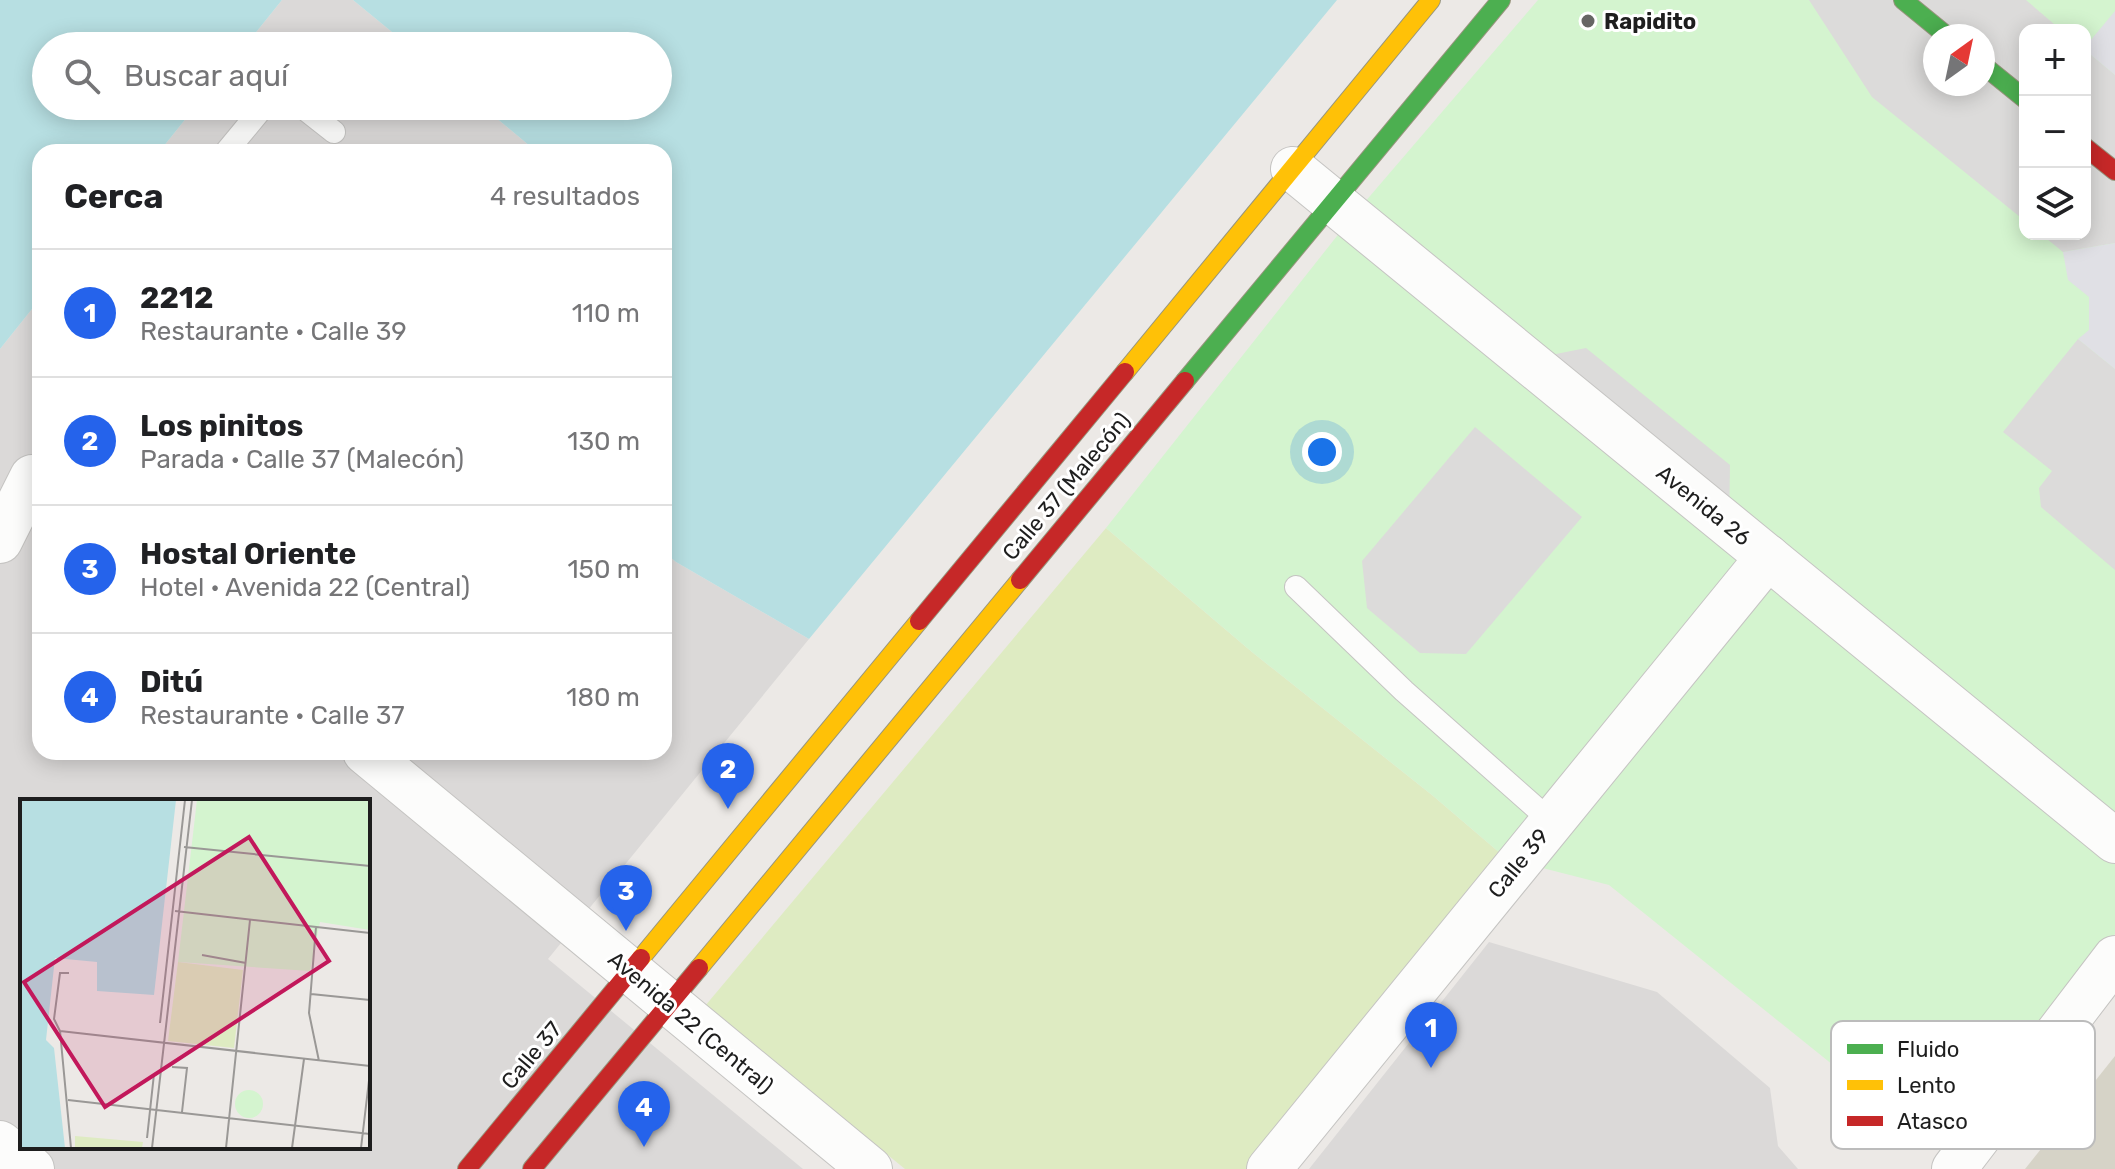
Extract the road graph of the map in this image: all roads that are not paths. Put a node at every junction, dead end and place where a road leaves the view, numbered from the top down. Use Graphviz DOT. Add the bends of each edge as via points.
graph roads {
  1 [pos="1431,0"];
  2 [pos="1501,0"];
  3 [pos="1903,0"];
  4 [pos="1932,24"];
  5 [pos="1995,75"];
  6 [pos="2021,96"];
  7 [pos="252,120"];
  8 [pos="319,120"];
  9 [pos="334,132"];
  10 [pos="233,144"];
  11 [pos="2091,152"];
  12 [pos="1293,169"];
  13 [pos="2115,171"];
  14 [pos="1333,202"];
  15 [pos="32,482"];
  16 [pos="0,541"];
  17 [pos="1768,557"];
  18 [pos="1296,587"];
  19 [pos="375,760"];
  20 [pos="1552,822"];
  21 [pos="2115,841"];
  22 [pos="2115,958"];
  23 [pos="632,972"];
  24 [pos="669,1003"];
  25 [pos="2067,1021"];
  26 [pos="0,1143"];
  27 [pos="1969,1149"];
  28 [pos="32,1169"];
  29 [pos="467,1169"];
  30 [pos="532,1169"];
  31 [pos="870,1169"];
  32 [pos="1269,1169"];
  33 [pos="1954,1169"];
  1 -- 12 [label="main road, Calle 37 (Malecón)"];
  2 -- 14 [label="main road, Calle 37 (Malecón)"];
  3 -- 4 [label="main road"];
  5 -- 6 [label="main road"];
  7 -- 10 [label="lane"];
  8 -- 9 [label="lane"];
  11 -- 13 [label="main road"];
  12 -- 14 [label="street, Avenida 26"];
  12 -- 23 [label="main road, Calle 37 (Malecón)"];
  14 -- 17 [label="street, Avenida 26"];
  14 -- 24 [label="main road, Calle 37 (Malecón)"];
  15 -- 16 [label="street"];
  17 -- 20 [label="street, Calle 39"];
  17 -- 21 [label="street, Avenida 26"];
  18 -- 20 [label="lane"];
  19 -- 23 [label="street, Avenida 22 (Central)"];
  20 -- 32 [label="street, Calle 39"];
  22 -- 25 [label="street"];
  23 -- 24 [label="street, Avenida 22 (Central)"];
  23 -- 29 [label="main road, Calle 37"];
  24 -- 30 [label="main road"];
  24 -- 31 [label="street, Avenida 22 (Central)"];
  26 -- 28 [label="street"];
  27 -- 33 [label="street"];
}
